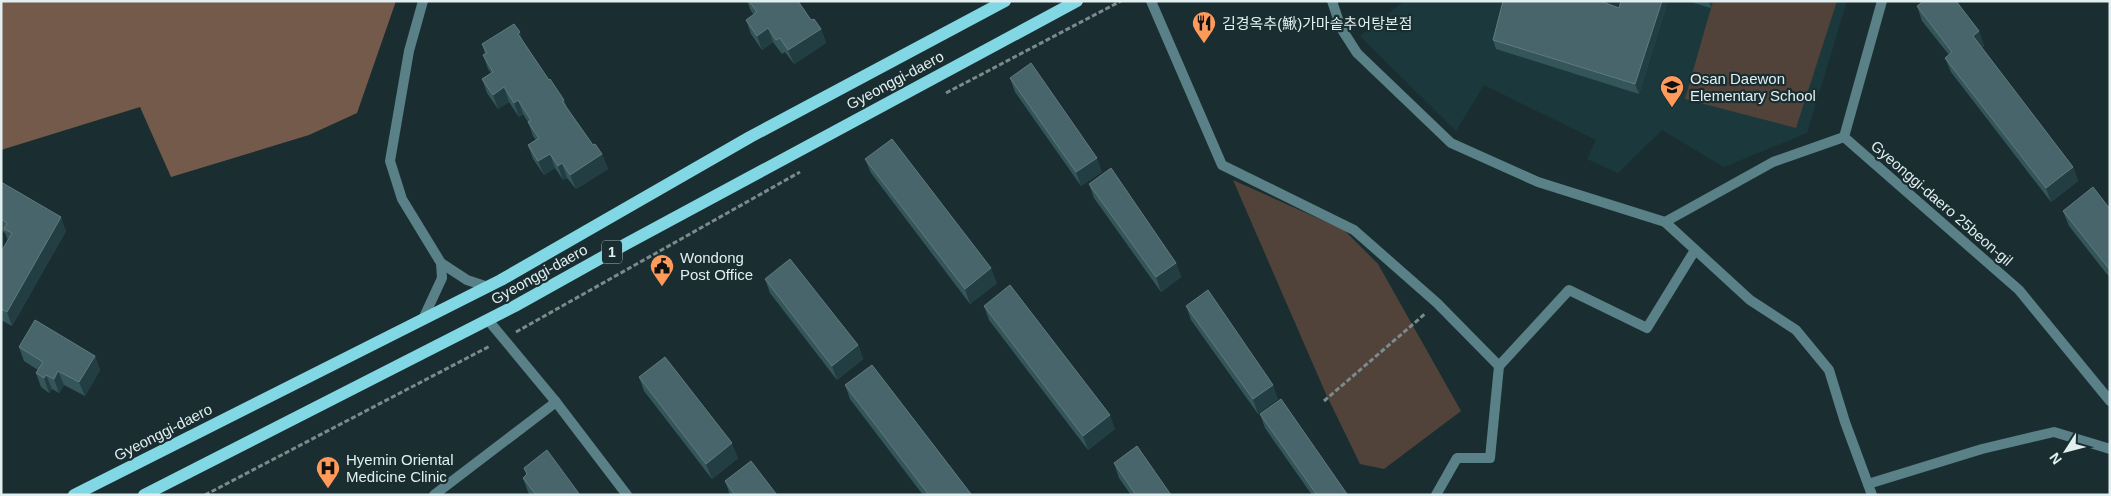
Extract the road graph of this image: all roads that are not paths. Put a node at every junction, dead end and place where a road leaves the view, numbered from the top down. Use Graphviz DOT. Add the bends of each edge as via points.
graph roads {
  1 [pos="423,1"];
  2 [pos="1005,1"];
  3 [pos="1076,1"];
  4 [pos="1151,1"];
  5 [pos="1332,1"];
  6 [pos="1882,1"];
  7 [pos="1844,137"];
  8 [pos="1665,222"];
  9 [pos="1695,250"];
  10 [pos="441,263"];
  11 [pos="488,287"];
  12 [pos="424,319"];
  13 [pos="488,320"];
  14 [pos="1499,366"];
  15 [pos="2110,401"];
  16 [pos="556,402"];
  17 [pos="2110,449"];
  18 [pos="1868,484"];
  19 [pos="74,495"];
  20 [pos="144,495"];
  21 [pos="434,495"];
  22 [pos="627,495"];
  23 [pos="1436,495"];
  24 [pos="1872,495"];
  1 -- 10 [label="street" via="409,51 390,161 402,198"];
  2 -- 11 [label="main road, Gyeonggi-daero / 1" via="750,137"];
  3 -- 13 [label="main road, Gyeonggi-daero / 1"];
  4 -- 14 [label="street" via="1222,165 1354,230 1437,303"];
  5 -- 8 [label="street" via="1341,28 1357,54 1451,143 1538,182"];
  6 -- 7 [label="street"];
  7 -- 8 [label="street" via="1773,162"];
  7 -- 15 [label="street, Gyeonggi-daero 25beon-gil" via="2019,290"];
  8 -- 9 [label="street"];
  9 -- 14 [label="street" via="1647,328 1569,290"];
  9 -- 18 [label="street" via="1750,300 1796,330 1829,370"];
  10 -- 11 [label="street" via="467,280"];
  10 -- 12 [label="street" via="442,278"];
  11 -- 12 [label="main road, Gyeonggi-daero / 1"];
  12 -- 19 [label="main road, Gyeonggi-daero / 1"];
  13 -- 16 [label="street"];
  13 -- 20 [label="main road, Gyeonggi-daero / 1"];
  14 -- 23 [label="street" via="1490,458 1457,458"];
  16 -- 21 [label="street"];
  16 -- 22 [label="street"];
  17 -- 18 [label="street" via="2054,432 1982,449"];
  18 -- 24 [label="street"];
}
